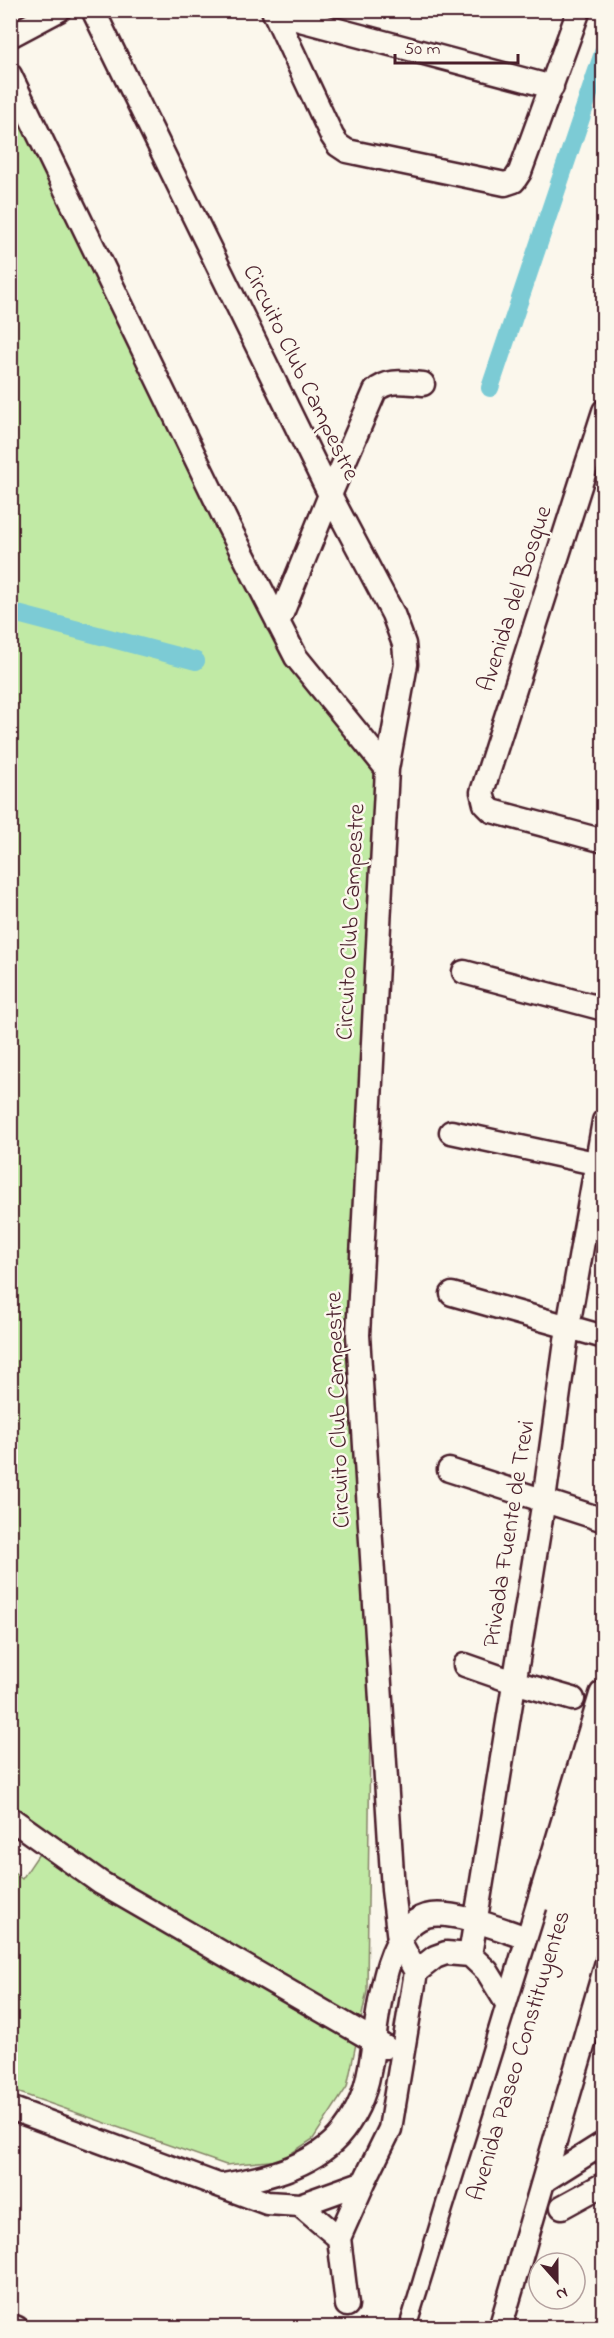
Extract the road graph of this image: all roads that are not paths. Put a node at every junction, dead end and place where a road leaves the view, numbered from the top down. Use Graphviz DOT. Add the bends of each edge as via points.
graph roads {
  1 [pos="59,10"];
  2 [pos="93,10"];
  3 [pos="579,10"];
  4 [pos="273,12"];
  5 [pos="10,36"];
  6 [pos="10,75"];
  7 [pos="552,87"];
  8 [pos="423,384"];
  9 [pos="603,411"];
  10 [pos="597,457"];
  11 [pos="330,495"];
  12 [pos="278,623"];
  13 [pos="387,769"];
  14 [pos="603,841"];
  15 [pos="464,972"];
  16 [pos="603,1009"];
  17 [pos="603,1121"];
  18 [pos="451,1132"];
  19 [pos="600,1164"];
  20 [pos="452,1294"];
  21 [pos="568,1327"];
  22 [pos="603,1337"];
  23 [pos="449,1470"];
  24 [pos="544,1500"];
  25 [pos="603,1520"];
  26 [pos="465,1665"];
  27 [pos="514,1682"];
  28 [pos="603,1695"];
  29 [pos="573,1699"];
  30 [pos="603,1783"];
  31 [pos="10,1818"];
  32 [pos="603,1870"];
  33 [pos="475,1922"];
  34 [pos="399,1940"];
  35 [pos="530,1940"];
  36 [pos="470,1955"];
  37 [pos="603,1962"];
  38 [pos="416,1972"];
  39 [pos="510,2010"];
  40 [pos="374,2040"];
  41 [pos="403,2057"];
  42 [pos="490,2076"];
  43 [pos="10,2108"];
  44 [pos="561,2108"];
  45 [pos="603,2143"];
  46 [pos="364,2182"];
  47 [pos="539,2184"];
  48 [pos="603,2184"];
  49 [pos="222,2186"];
  50 [pos="300,2205"];
  51 [pos="562,2207"];
  52 [pos="339,2238"];
  53 [pos="347,2306"];
  54 [pos="10,2325"];
  55 [pos="16,2328"];
  56 [pos="414,2328"];
  57 [pos="435,2328"];
  58 [pos="469,2328"];
  59 [pos="497,2328"];
  1 -- 5 [label="street"];
  2 -- 11 [label="street, Circuito Club Campestre"];
  3 -- 7 [label="street"];
  4 -- 7 [label="street"];
  4 -- 7 [label="street" via="332,136 347,151 510,183 518,177"];
  6 -- 12 [label="street"];
  8 -- 11 [label="street" via="389,383 375,392"];
  9 -- 10 [label="street, Avenida del Bosque"];
  10 -- 14 [label="street, Avenida del Bosque" via="482,792 492,811"];
  11 -- 12 [label="street"];
  11 -- 13 [label="street, Circuito Club Campestre" via="393,614 404,644 406,664"];
  12 -- 13 [label="street" via="296,657"];
  13 -- 34 [label="street, Circuito Club Campestre" via="358,1335"];
  15 -- 16 [label="street"];
  17 -- 19 [label="street, Privada Fuente de Trevi"];
  18 -- 19 [label="street"];
  19 -- 21 [label="street, Privada Fuente de Trevi"];
  20 -- 21 [label="street"];
  21 -- 22 [label="street"];
  21 -- 24 [label="street, Privada Fuente de Trevi"];
  23 -- 24 [label="street"];
  24 -- 25 [label="street"];
  24 -- 27 [label="street, Privada Fuente de Trevi"];
  26 -- 27 [label="street"];
  27 -- 29 [label="street"];
  27 -- 33 [label="street, Privada Fuente de Trevi"];
  28 -- 35 [label="main road"];
  30 -- 57 [label="highway, Avenida Paseo Constituyentes, bridge"];
  31 -- 40 [label="street" via="101,1883"];
  32 -- 58 [label="highway, Avenida Paseo Constituyentes, bridge"];
  33 -- 34 [label="street" via="427,1916 416,1921"];
  33 -- 35 [label="street"];
  33 -- 36 [label="street, Privada Fuente de Trevi"];
  34 -- 38 [label="street, Circuito Club Campestre"];
  34 -- 40 [label="street, Circuito Club Campestre" via="386,1975"];
  35 -- 37 [label="street"];
  35 -- 39 [label="main road"];
  36 -- 38 [label="street" via="446,1953"];
  36 -- 39 [label="street" via="487,1971"];
  37 -- 44 [label="main road"];
  38 -- 41 [label="street"];
  39 -- 42 [label="main road"];
  40 -- 41 [label="street"];
  40 -- 49 [label="street, Circuito Club Campestre" via="369,2073 357,2109 338,2137 288,2169"];
  41 -- 46 [label="street" via="390,2129"];
  42 -- 44 [label="main road" via="514,2062 541,2067 560,2089"];
  42 -- 56 [label="main road"];
  43 -- 49 [label="street"];
  44 -- 47 [label="main road"];
  45 -- 47 [label="street"];
  46 -- 50 [label="street"];
  46 -- 52 [label="street"];
  47 -- 59 [label="main road"];
  48 -- 51 [label="street"];
  49 -- 50 [label="street" via="267,2204"];
  50 -- 52 [label="street"];
  52 -- 53 [label="street"];
  54 -- 55 [label="street"];
}
